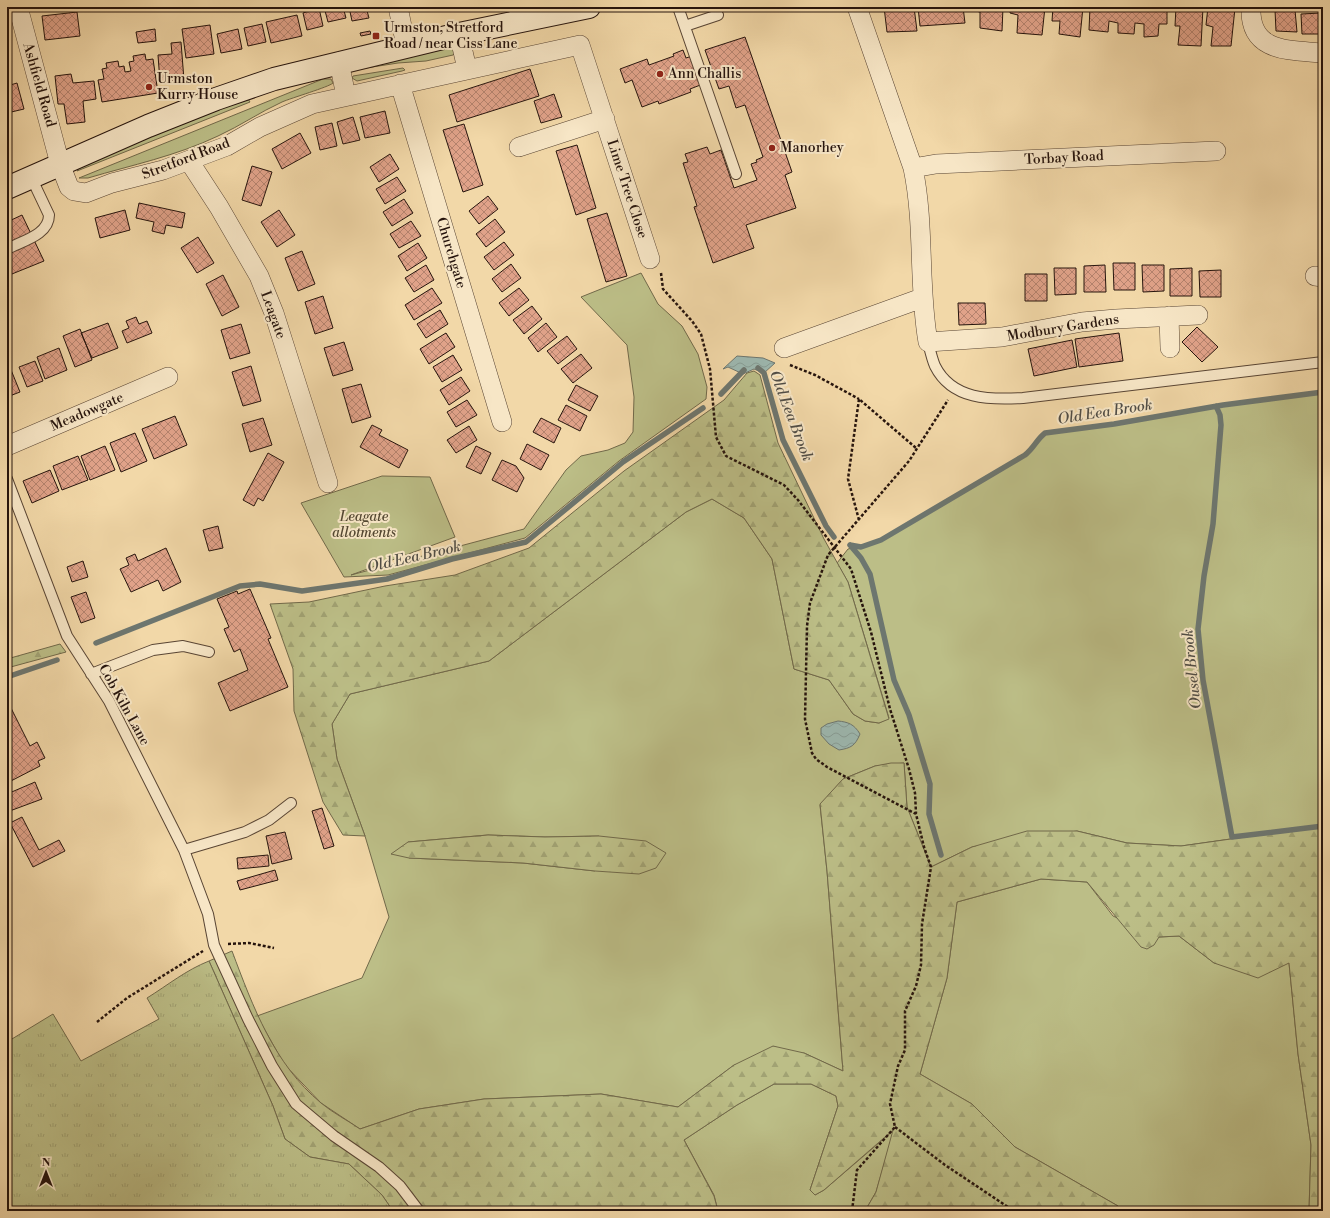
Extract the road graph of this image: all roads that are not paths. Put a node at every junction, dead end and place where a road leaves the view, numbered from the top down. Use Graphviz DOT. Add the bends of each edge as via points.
graph roads {
  1 [pos="18,7"];
  2 [pos="398,7"];
  3 [pos="590,7"];
  4 [pos="678,7"];
  5 [pos="857,7"];
  6 [pos="1251,7"];
  7 [pos="718,15"];
  8 [pos="684,26"];
  9 [pos="459,34"];
  10 [pos="580,45"];
  11 [pos="406,46"];
  12 [pos="1323,53"];
  13 [pos="339,62"];
  14 [pos="467,69"];
  15 [pos="400,84"];
  16 [pos="346,96"];
  17 [pos="605,120"];
  18 [pos="519,147"];
  19 [pos="1216,151"];
  20 [pos="189,161"];
  21 [pos="60,164"];
  22 [pos="913,168"];
  23 [pos="736,174"];
  24 [pos="31,178"];
  25 [pos="7,188"];
  26 [pos="7,249"];
  27 [pos="650,259"];
  28 [pos="922,298"];
  29 [pos="1198,315"];
  30 [pos="1169,316"];
  31 [pos="928,342"];
  32 [pos="1170,348"];
  33 [pos="785,356"];
  34 [pos="1323,362"];
  35 [pos="168,377"];
  36 [pos="502,422"];
  37 [pos="7,446"];
  38 [pos="7,479"];
  39 [pos="328,483"];
  40 [pos="209,652"];
  41 [pos="91,674"];
  42 [pos="291,803"];
  43 [pos="184,850"];
  44 [pos="419,1211"];
  1 -- 21 [label="street, Ashfield Road"];
  2 -- 11 [label="street"];
  3 -- 9 [label="main road"];
  4 -- 8 [label="lane"];
  5 -- 22 [label="street"];
  6 -- 12 [label="street" via="1254,30 1264,43 1285,50"];
  7 -- 8 [label="lane"];
  8 -- 23 [label="lane"];
  9 -- 11 [label="main road"];
  9 -- 14 [label="street"];
  10 -- 14 [label="street, Stretford Road"];
  10 -- 17 [label="street, Lime Tree Close"];
  11 -- 13 [label="main road"];
  13 -- 16 [label="street"];
  13 -- 21 [label="main road" via="274,79 216,99"];
  14 -- 15 [label="street, Stretford Road"];
  15 -- 16 [label="street, Stretford Road"];
  15 -- 36 [label="street, Churchgate"];
  16 -- 20 [label="street, Stretford Road" via="312,104 284,115 227,146"];
  17 -- 18 [label="street"];
  17 -- 27 [label="street, Lime Tree Close"];
  19 -- 22 [label="street, Torbay Road" via="936,164"];
  20 -- 21 [label="street, Stretford Road" via="86,192 69,187"];
  20 -- 39 [label="street, Leagate" via="259,276 274,313"];
  21 -- 24 [label="main road"];
  22 -- 28 [label="street" via="917,193"];
  24 -- 25 [label="main road"];
  24 -- 26 [label="lane" via="49,216 49,222 45,230"];
  28 -- 31 [label="street"];
  28 -- 33 [label="street"];
  29 -- 30 [label="street, Modbury Gardens"];
  30 -- 31 [label="street, Modbury Gardens" via="1082,322 1002,337"];
  30 -- 32 [label="street"];
  31 -- 34 [label="lane" via="935,366 943,378 955,390 984,399 1023,398"];
  35 -- 37 [label="street, Meadowgate"];
  38 -- 41 [label="lane, Cob Kiln Lane" via="67,636"];
  40 -- 41 [label="lane" via="183,646 153,650"];
  41 -- 43 [label="lane, Cob Kiln Lane" via="109,701"];
  42 -- 43 [label="lane" via="269,820 245,832"];
  43 -- 44 [label="lane, Cob Kiln Lane" via="208,914 214,946 265,1052 296,1104 334,1136 380,1167 400,1186"];
}
